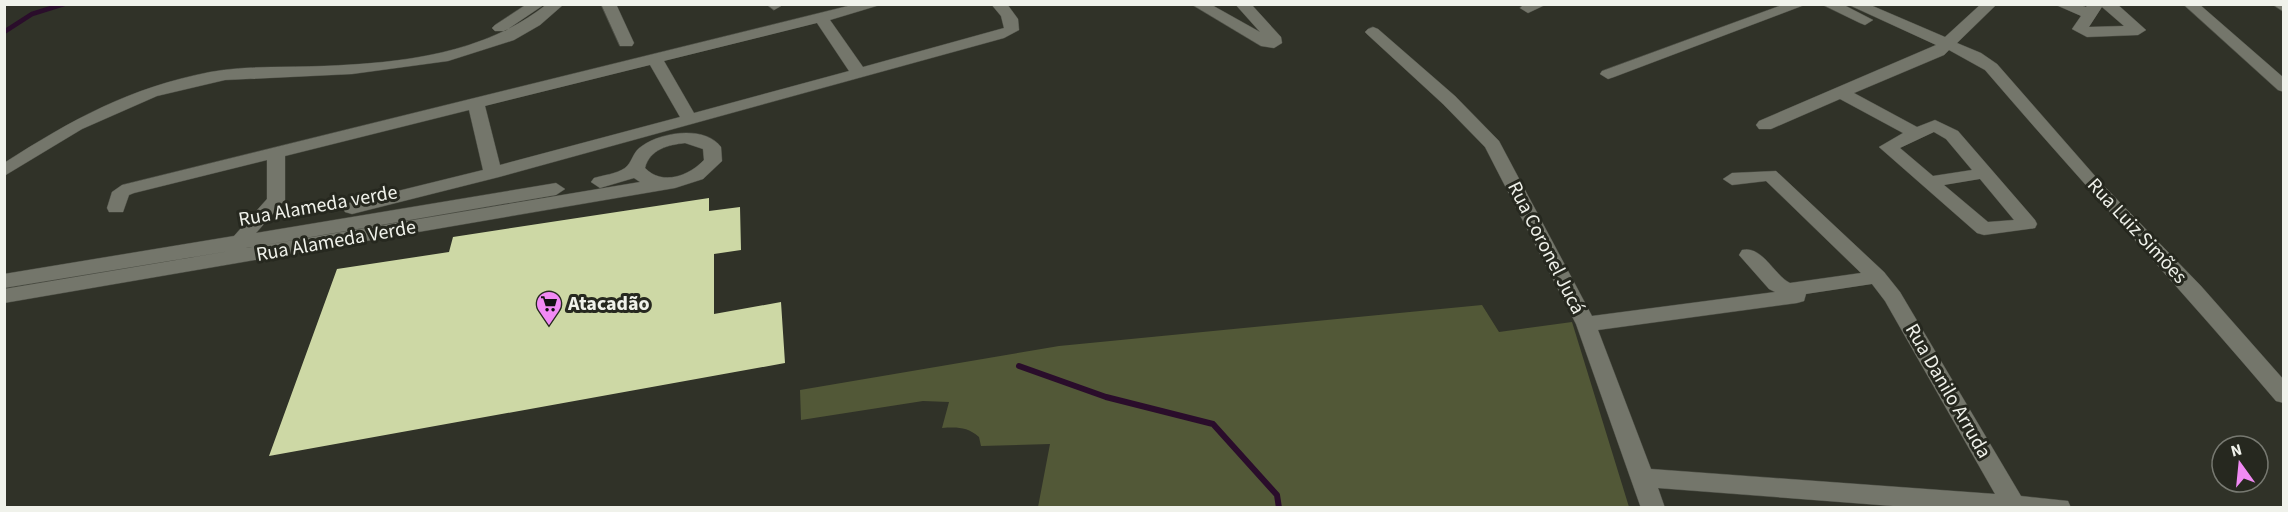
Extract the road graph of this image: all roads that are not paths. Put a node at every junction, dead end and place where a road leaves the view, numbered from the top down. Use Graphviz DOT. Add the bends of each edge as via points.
graph roads {
  1 [pos="608,4"];
  2 [pos="876,4"];
  3 [pos="998,4"];
  4 [pos="1242,4"];
  5 [pos="1800,4"];
  6 [pos="1828,4"];
  7 [pos="1854,4"];
  8 [pos="1990,4"];
  9 [pos="2061,4"];
  10 [pos="2107,4"];
  11 [pos="2190,4"];
  12 [pos="2279,4"];
  13 [pos="1207,6"];
  14 [pos="2283,8"];
  15 [pos="2092,9"];
  16 [pos="542,11"];
  17 [pos="821,18"];
  18 [pos="1373,32"];
  19 [pos="489,38"];
  20 [pos="626,43"];
  21 [pos="453,48"];
  22 [pos="1943,48"];
  23 [pos="654,58"];
  24 [pos="858,72"];
  25 [pos="1608,74"];
  26 [pos="2283,87"];
  27 [pos="1841,93"];
  28 [pos="476,102"];
  29 [pos="689,118"];
  30 [pos="1765,124"];
  31 [pos="1917,134"];
  32 [pos="276,152"];
  33 [pos="4,158"];
  34 [pos="636,169"];
  35 [pos="4,171"];
  36 [pos="494,173"];
  37 [pos="1985,173"];
  38 [pos="1732,179"];
  39 [pos="1929,182"];
  40 [pos="667,183"];
  41 [pos="117,208"];
  42 [pos="352,208"];
  43 [pos="236,250"];
  44 [pos="1749,255"];
  45 [pos="4,281"];
  46 [pos="1880,281"];
  47 [pos="4,296"];
  48 [pos="1586,324"];
  49 [pos="2283,395"];
  50 [pos="1642,478"];
  51 [pos="2015,506"];
  52 [pos="1653,507"];
  53 [pos="2059,507"];
  1 -- 20 [label="street"];
  2 -- 17 [label="street"];
  3 -- 24 [label="street" via="1012,23 1006,33"];
  4 -- 13 [label="street" via="1274,43 1267,43"];
  5 -- 25 [label="street"];
  6 -- 22 [label="street"];
  7 -- 22 [label="street"];
  8 -- 22 [label="street"];
  9 -- 15 [label="street"];
  10 -- 15 [label="street" via="2138,30 2080,29"];
  11 -- 26 [label="street"];
  12 -- 14 [label="street"];
  16 -- 19 [label="street"];
  16 -- 19 [label="street" via="524,24 515,20"];
  17 -- 23 [label="street"];
  17 -- 24 [label="street"];
  18 -- 48 [label="street, Rua Coronel Jucá" via="1493,145"];
  19 -- 21 [label="street"];
  21 -- 33 [label="street" via="378,58 234,65 170,79 83,111"];
  21 -- 35 [label="street" via="374,67 257,71 191,81 94,116"];
  22 -- 27 [label="street"];
  22 -- 49 [label="street, Rua Luiz Simões" via="1970,65 1990,67"];
  23 -- 28 [label="street"];
  23 -- 29 [label="street"];
  24 -- 29 [label="street"];
  27 -- 30 [label="street"];
  27 -- 31 [label="street"];
  28 -- 32 [label="street"];
  28 -- 36 [label="street"];
  29 -- 36 [label="street"];
  31 -- 37 [label="street" via="1935,125 1952,135"];
  31 -- 39 [label="street" via="1888,147"];
  32 -- 41 [label="street" via="128,189 122,192"];
  32 -- 43 [label="street" via="276,200"];
  34 -- 40 [label="street" via="641,177 652,182"];
  34 -- 40 [label="street, Rua Alameda Verde" via="641,155 660,143 685,138 712,147 713,161 707,168 688,179"];
  34 -- 43 [label="street, Rua Alameda verde" via="608,181"];
  36 -- 42 [label="street"];
  37 -- 39 [label="street"];
  37 -- 39 [label="street" via="2028,224 1984,229"];
  38 -- 46 [label="street, Rua Danilo Arruda" via="1770,175"];
  40 -- 43 [label="street, Rua Alameda Verde"];
  43 -- 45 [label="street, Rua Alameda verde"];
  43 -- 47 [label="street, Rua Alameda Verde"];
  44 -- 46 [label="street" via="1776,284 1788,290"];
  46 -- 48 [label="street"];
  46 -- 51 [label="street, Rua Danilo Arruda"];
  48 -- 50 [label="street, Rua Coronel Jucá"];
  50 -- 51 [label="street"];
  50 -- 52 [label="street, Rua Coronel Jucá"];
  51 -- 53 [label="street"];
}
